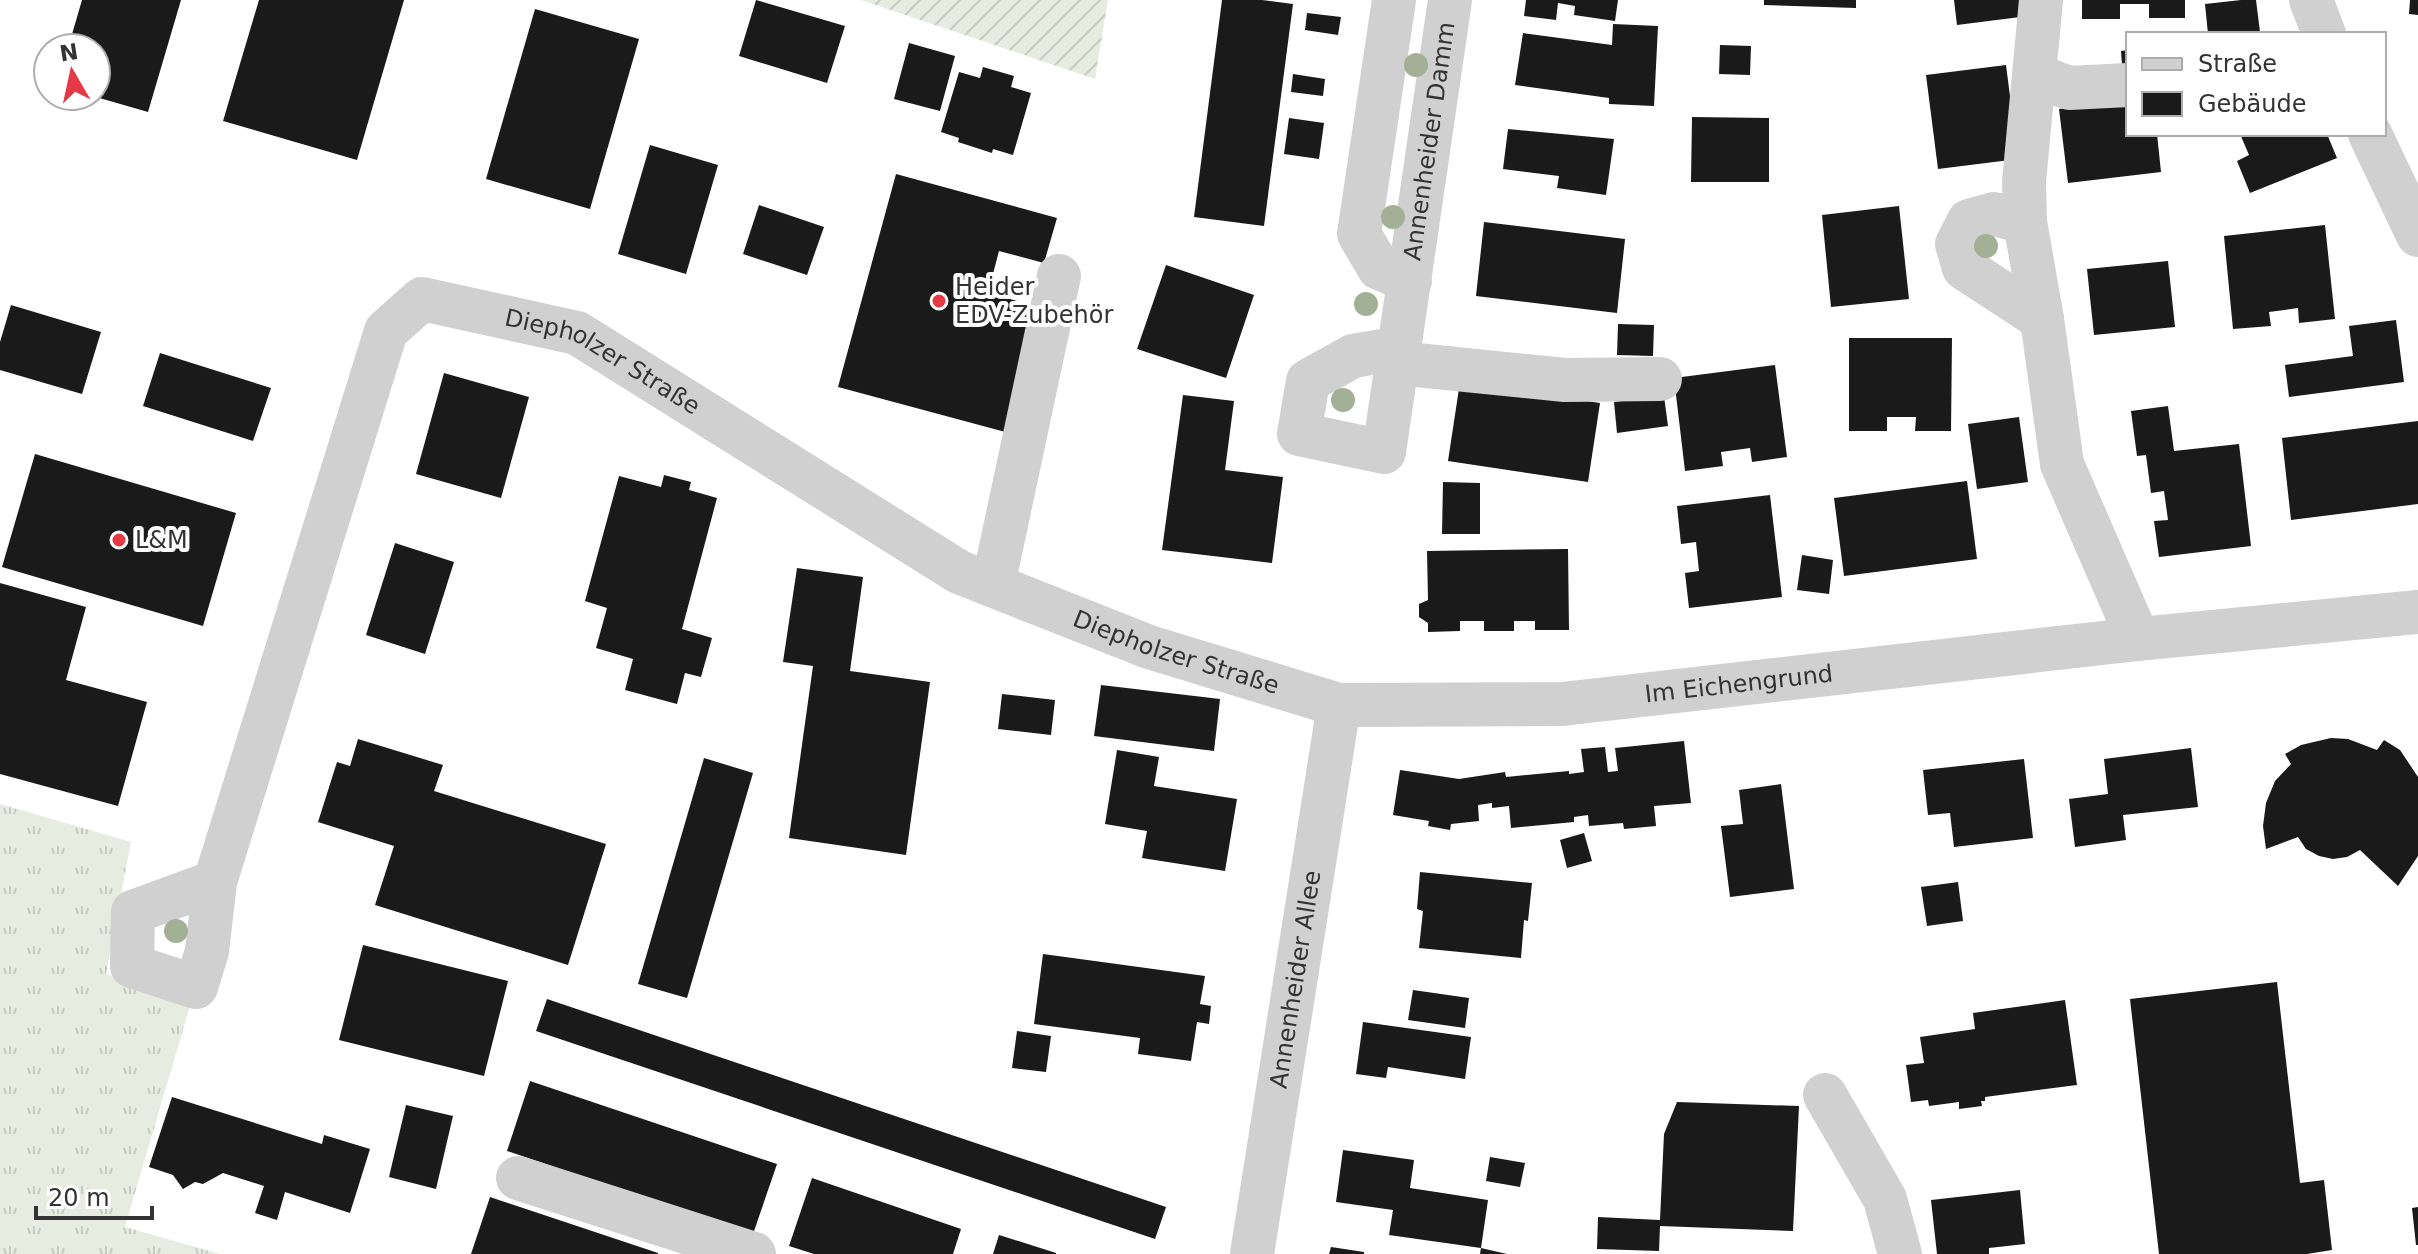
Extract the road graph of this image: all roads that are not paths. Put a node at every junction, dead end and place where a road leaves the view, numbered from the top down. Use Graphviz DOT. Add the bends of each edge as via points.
graph roads {
  1 [pos="1394,0"];
  2 [pos="1450,0"];
  3 [pos="2041,0"];
  4 [pos="2311,0"];
  5 [pos="2323,32"];
  6 [pos="2035,75"];
  7 [pos="2126,85"];
  8 [pos="2371,136"];
  9 [pos="2025,222"];
  10 [pos="2418,235"];
  11 [pos="1059,276"];
  12 [pos="1410,281"];
  13 [pos="2042,319"];
  14 [pos="1398,356"];
  15 [pos="1660,379"];
  16 [pos="993,585"];
  17 [pos="2418,612"];
  18 [pos="2138,639"];
  19 [pos="1339,705"];
  20 [pos="215,882"];
  21 [pos="1825,1095"];
  22 [pos="518,1178"];
  23 [pos="754,1254"];
  24 [pos="1252,1254"];
  25 [pos="1900,1254"];
  1 -- 12 [label="street, Annenheider Damm" via="1359,234 1379,268"];
  2 -- 12 [label="street, Annenheider Damm"];
  3 -- 6 [label="street"];
  4 -- 5 [label="street"];
  6 -- 7 [label="street" via="2069,88"];
  6 -- 9 [label="street"];
  8 -- 10 [label="street"];
  9 -- 13 [label="street"];
  9 -- 13 [label="street" via="1994,214 1969,221 1957,244 1964,268"];
  11 -- 16 [label="street"];
  12 -- 14 [label="street, Annenheider Damm"];
  13 -- 18 [label="street" via="2062,464"];
  14 -- 14 [label="street, Annenheider Damm" via="1353,356 1308,381 1299,434 1382,466"];
  14 -- 15 [label="street" via="1565,380"];
  16 -- 19 [label="street, Diepholzer Straße" via="1149,647"];
  16 -- 20 [label="street, Diepholzer Straße" via="959,572 577,333 422,299 386,331"];
  17 -- 18 [label="street, Im Eichengrund"];
  18 -- 19 [label="street, Im Eichengrund" via="1562,704"];
  19 -- 24 [label="street, Annenheider Allee"];
  21 -- 25 [label="street" via="1885,1199"];
  22 -- 23 [label="street"];
}
